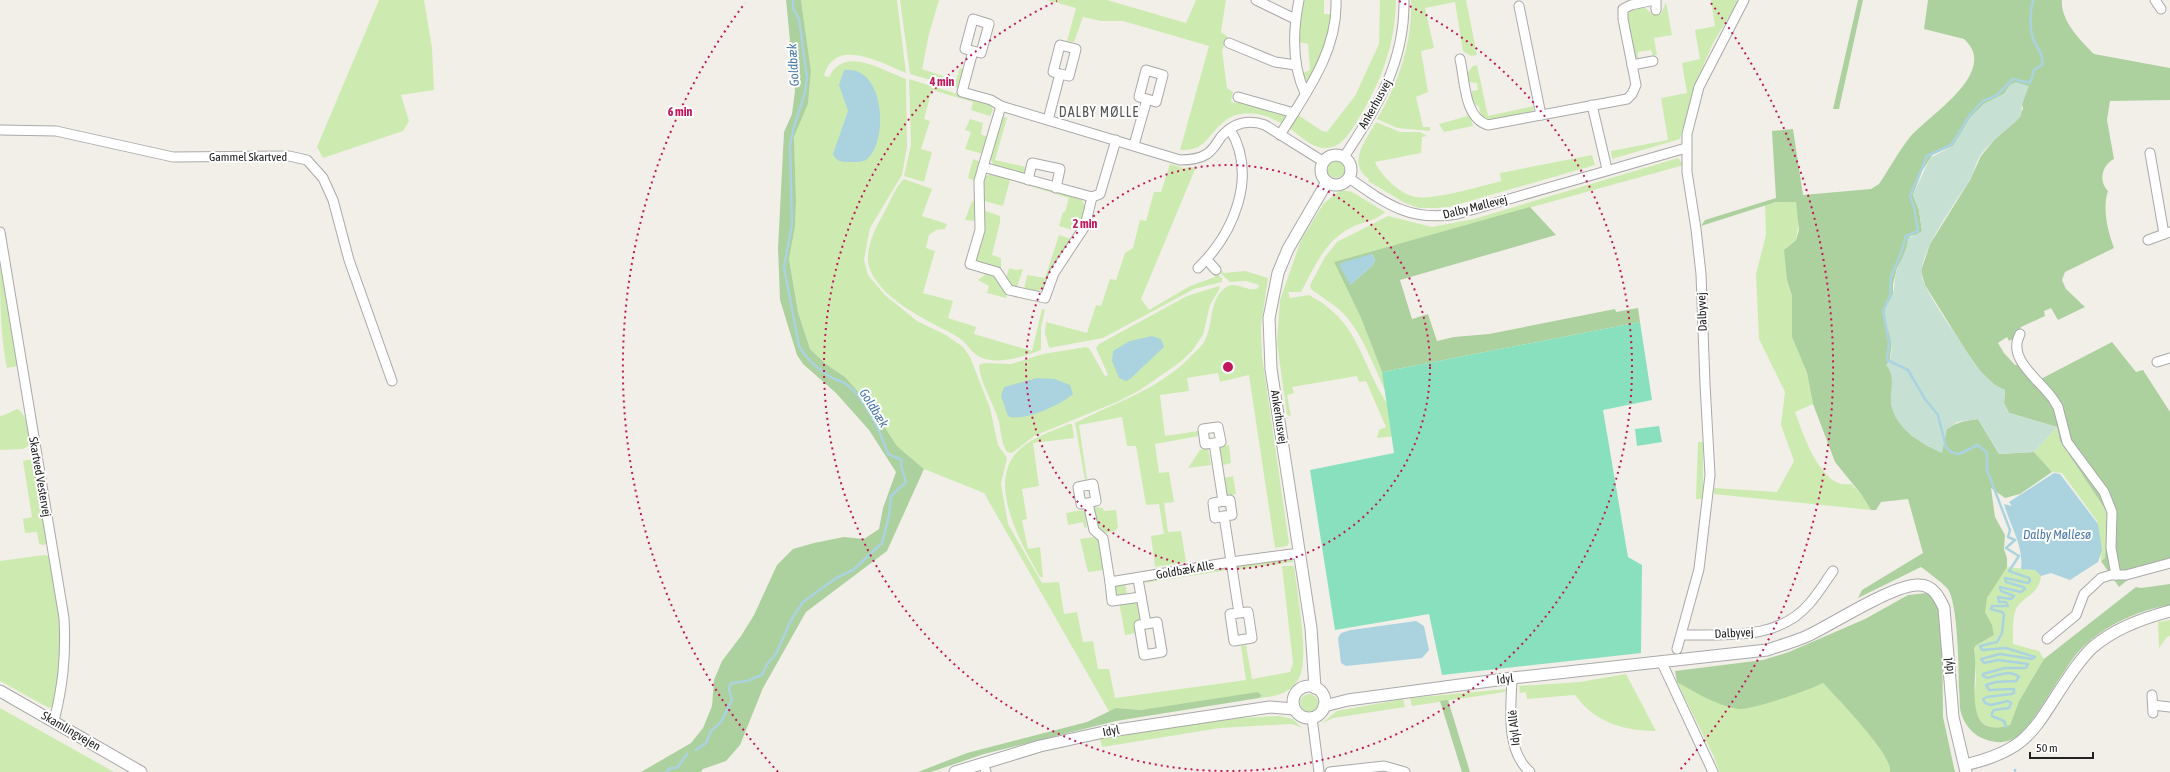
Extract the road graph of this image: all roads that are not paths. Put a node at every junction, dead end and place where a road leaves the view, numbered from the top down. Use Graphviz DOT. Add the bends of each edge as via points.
graph roads {
  1 [pos="1256,0"];
  2 [pos="1298,0"];
  3 [pos="1336,0"];
  4 [pos="1404,0"];
  5 [pos="1744,0"];
  6 [pos="2155,0"];
  7 [pos="1656,3"];
  8 [pos="1519,6"];
  9 [pos="2161,9"];
  10 [pos="1295,19"];
  11 [pos="1229,43"];
  12 [pos="972,51"];
  13 [pos="1460,59"];
  14 [pos="1653,61"];
  15 [pos="1296,65"];
  16 [pos="1632,65"];
  17 [pos="1060,74"];
  18 [pos="1304,94"];
  19 [pos="1238,98"];
  20 [pos="1147,99"];
  21 [pos="1592,105"];
  22 [pos="1001,106"];
  23 [pos="1294,113"];
  24 [pos="1541,115"];
  25 [pos="1048,120"];
  26 [pos="1230,129"];
  27 [pos="0,130"];
  28 [pos="1280,134"];
  29 [pos="1116,140"];
  30 [pos="1134,146"];
  31 [pos="1686,148"];
  32 [pos="2150,153"];
  33 [pos="1344,157"];
  34 [pos="1324,162"];
  35 [pos="982,167"];
  36 [pos="1607,169"];
  37 [pos="1349,178"];
  38 [pos="1028,180"];
  39 [pos="1327,182"];
  40 [pos="1056,188"];
  41 [pos="1092,197"];
  42 [pos="0,232"];
  43 [pos="2167,233"];
  44 [pos="2148,240"];
  45 [pos="1207,260"];
  46 [pos="1198,268"];
  47 [pos="1216,270"];
  48 [pos="2020,334"];
  49 [pos="2170,358"];
  50 [pos="2157,362"];
  51 [pos="392,381"];
  52 [pos="1214,443"];
  53 [pos="1088,503"];
  54 [pos="1300,553"];
  55 [pos="1231,562"];
  56 [pos="2170,563"];
  57 [pos="1833,572"];
  58 [pos="2116,575"];
  59 [pos="1138,579"];
  60 [pos="1110,582"];
  61 [pos="1141,597"];
  62 [pos="2170,611"];
  63 [pos="1239,613"];
  64 [pos="1146,624"];
  65 [pos="1682,635"];
  66 [pos="2047,639"];
  67 [pos="1678,649"];
  68 [pos="1662,663"];
  69 [pos="1512,678"];
  70 [pos="1314,689"];
  71 [pos="0,691"];
  72 [pos="2152,695"];
  73 [pos="1294,697"];
  74 [pos="1348,700"];
  75 [pos="1324,706"];
  76 [pos="1270,707"];
  77 [pos="2170,707"];
  78 [pos="1294,710"];
  79 [pos="1312,718"];
  80 [pos="54,721"];
  81 [pos="984,768"];
  82 [pos="1965,768"];
  83 [pos="141,772"];
  84 [pos="955,772"];
  85 [pos="1318,772"];
  86 [pos="1330,772"];
  87 [pos="1405,772"];
  88 [pos="1530,772"];
  89 [pos="1713,772"];
  1 -- 10 [label="street"];
  2 -- 10 [label="street"];
  3 -- 18 [label="street" via="1335,27 1329,52"];
  4 -- 33 [label="street, Ankerhusvej" via="1401,40 1394,67 1384,93"];
  5 -- 31 [label="street, Dalbyvej" via="1699,87"];
  6 -- 9 [label="street"];
  7 -- 16 [label="street" via="1631,5 1623,9"];
  8 -- 24 [label="street"];
  10 -- 15 [label="street"];
  11 -- 15 [label="street" via="1275,62"];
  12 -- 22 [label="street" via="962,92 991,100"];
  13 -- 24 [label="street" via="1471,111 1481,123 1488,126"];
  14 -- 16 [label="street"];
  15 -- 18 [label="street"];
  16 -- 21 [label="street" via="1636,85 1632,94 1627,99"];
  17 -- 25 [label="street"];
  18 -- 23 [label="street"];
  19 -- 23 [label="street"];
  20 -- 30 [label="street"];
  21 -- 24 [label="street"];
  21 -- 36 [label="street"];
  22 -- 25 [label="street"];
  22 -- 35 [label="street"];
  23 -- 28 [label="street"];
  25 -- 29 [label="street"];
  26 -- 28 [label="street" via="1246,122 1258,123"];
  26 -- 30 [label="street" via="1208,154 1191,160 1180,160"];
  26 -- 45 [label="street" via="1238,142 1240,154 1240,195 1228,230"];
  27 -- 51 [label="street, Gammel Skartved" via="56,131 173,157 289,156 307,160 323,178 333,200 349,260"];
  28 -- 34 [label="street"];
  29 -- 30 [label="street"];
  29 -- 41 [label="street" via="1100,194"];
  31 -- 36 [label="street, Dalby Møllevej"];
  31 -- 65 [label="street, Dalbyvej" via="1701,274 1710,475 1698,569"];
  32 -- 43 [label="street"];
  33 -- 34 [label="street" via="1333,155"];
  33 -- 37 [label="street" via="1351,169"];
  34 -- 39 [label="street" via="1321,172"];
  35 -- 38 [label="street"];
  35 -- 41 [label="street" via="979,181 980,230 970,264 997,272 1009,290 1045,298 1054,273 1085,226"];
  36 -- 37 [label="street, Dalby Møllevej" via="1457,214 1441,216 1409,214 1394,208"];
  37 -- 39 [label="street" via="1346,182 1336,185"];
  38 -- 40 [label="street"];
  38 -- 40 [label="street" via="1032,163 1060,169"];
  39 -- 54 [label="street, Ankerhusvej" via="1288,249 1278,272 1269,318 1271,369"];
  40 -- 41 [label="street"];
  42 -- 80 [label="street, Skartved Vestervej" via="64,618 66,655 62,692"];
  43 -- 44 [label="street"];
  45 -- 46 [label="street"];
  45 -- 47 [label="street"];
  48 -- 58 [label="street" via="2016,342 2016,353 2054,399 2069,446 2109,503 2112,512 2111,548"];
  49 -- 50 [label="street"];
  52 -- 55 [label="street, Goldbæk Alle" via="1223,501 1230,500 1232,515 1224,516"];
  53 -- 60 [label="street" via="1094,530 1103,538"];
  54 -- 55 [label="street, Goldbæk Alle"];
  54 -- 70 [label="street, Ankerhusvej" via="1311,628"];
  55 -- 59 [label="street, Goldbæk Alle"];
  55 -- 63 [label="street, Goldbæk Alle"];
  56 -- 58 [label="street" via="2126,575"];
  57 -- 65 [label="street, Dalbyvej" via="1809,604 1795,617 1777,627 1753,634"];
  58 -- 66 [label="street" via="2101,578 2092,586 2084,594 2076,615"];
  59 -- 60 [label="street, Goldbæk Alle"];
  59 -- 61 [label="street"];
  60 -- 61 [label="street" via="1112,601"];
  61 -- 64 [label="street"];
  62 -- 82 [label="street, Idyl" via="2124,628 2101,641 2080,661 2022,742 2002,754"];
  65 -- 67 [label="street, Dalbyvej"];
  68 -- 69 [label="street, Idyl"];
  68 -- 82 [label="street, Idyl" via="1767,650 1804,637 1900,589 1924,585 1936,592 1944,608 1953,717"];
  68 -- 89 [label="street"];
  69 -- 74 [label="street, Idyl"];
  69 -- 88 [label="street, Idyl Allé" via="1513,742 1517,755"];
  70 -- 73 [label="street" via="1298,690"];
  70 -- 74 [label="street, Idyl"];
  70 -- 75 [label="street"];
  71 -- 80 [label="street, Skamlingvejen"];
  72 -- 77 [label="street" via="2153,709"];
  73 -- 76 [label="street, Idyl"];
  73 -- 78 [label="street"];
  74 -- 75 [label="street, Idyl"];
  75 -- 79 [label="street" via="1318,716"];
  76 -- 78 [label="street, Idyl"];
  76 -- 81 [label="street, Idyl" via="1104,732 1040,746"];
  78 -- 79 [label="street" via="1302,717"];
  79 -- 85 [label="street"];
  80 -- 83 [label="street, Skamlingvejen"];
  81 -- 84 [label="street, Idyl"];
  86 -- 87 [label="street" via="1384,766"];
}
